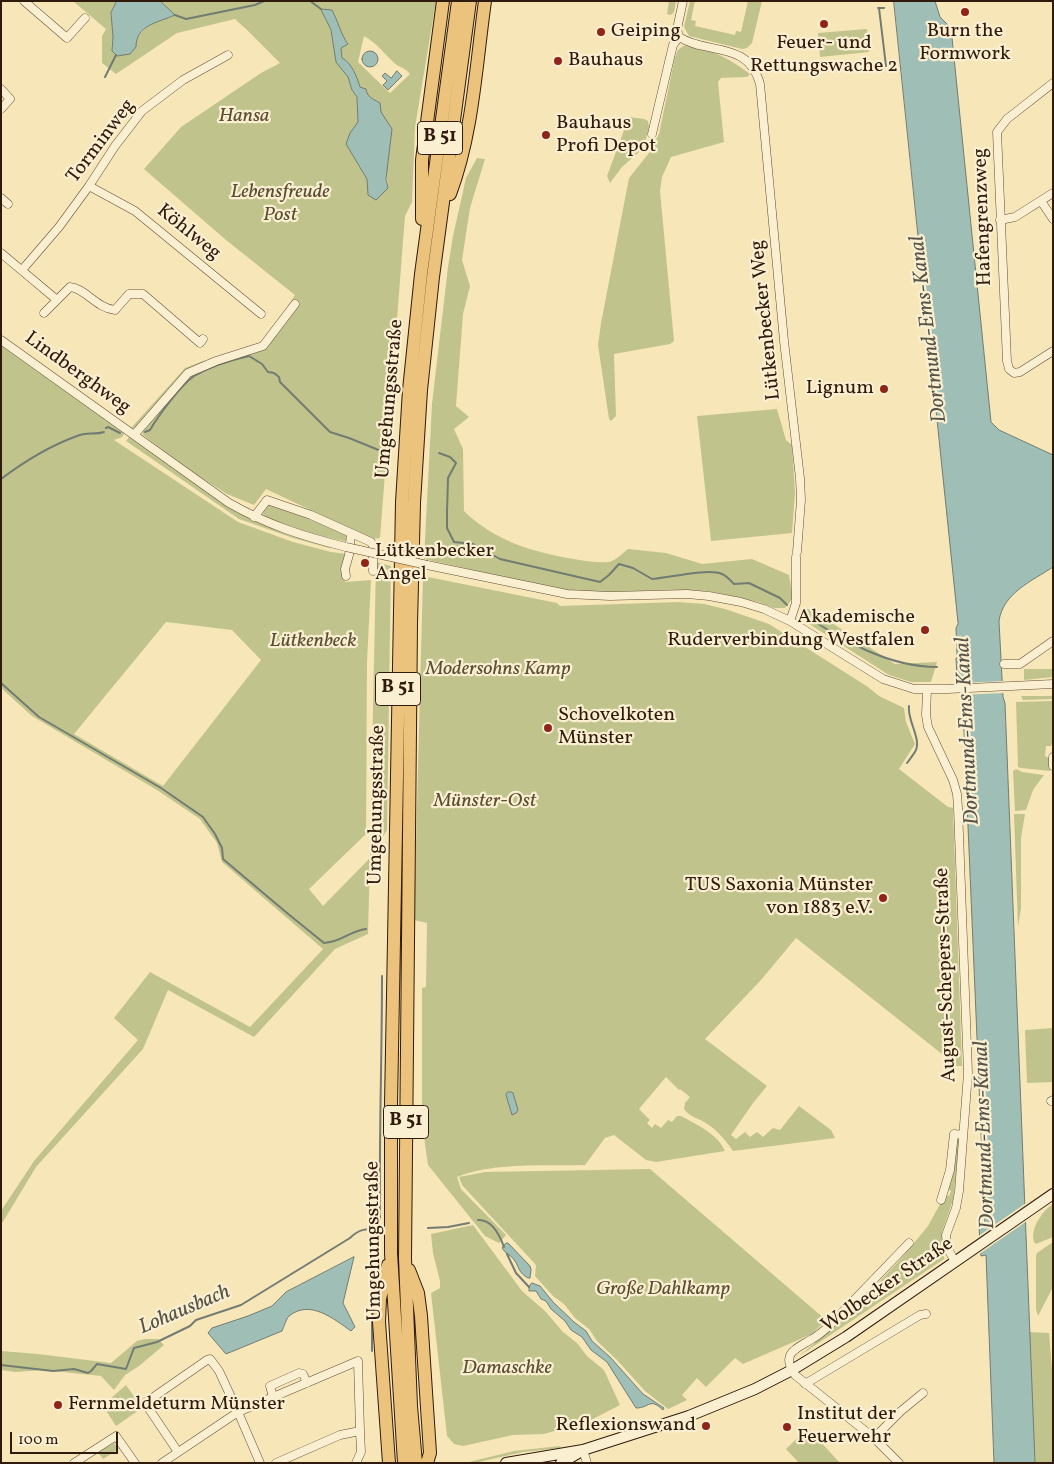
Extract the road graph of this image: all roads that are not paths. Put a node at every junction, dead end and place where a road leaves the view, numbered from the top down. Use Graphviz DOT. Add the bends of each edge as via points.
graph roads {
  1 [pos="24,1"];
  2 [pos="443,1"];
  3 [pos="458,1"];
  4 [pos="470,1"];
  5 [pos="485,1"];
  6 [pos="683,1"];
  7 [pos="85,18"];
  8 [pos="679,37"];
  9 [pos="228,55"];
  10 [pos="1053,83"];
  11 [pos="1,89"];
  12 [pos="1,109"];
  13 [pos="652,134"];
  14 [pos="90,186"];
  15 [pos="1053,193"];
  16 [pos="1,198"];
  17 [pos="1041,201"];
  18 [pos="8,204"];
  19 [pos="442,215"];
  20 [pos="1053,219"];
  21 [pos="1000,220"];
  22 [pos="1,252"];
  23 [pos="22,270"];
  24 [pos="421,274"];
  25 [pos="57,300"];
  26 [pos="294,304"];
  27 [pos="44,313"];
  28 [pos="261,314"];
  29 [pos="203,339"];
  30 [pos="1,340"];
  31 [pos="1053,351"];
  32 [pos="134,435"];
  33 [pos="254,517"];
  34 [pos="350,533"];
  35 [pos="373,571"];
  36 [pos="346,576"];
  37 [pos="790,621"];
  38 [pos="1053,641"];
  39 [pos="1004,664"];
  40 [pos="1053,684"];
  41 [pos="926,690"];
  42 [pos="1053,757"];
  43 [pos="1053,766"];
  44 [pos="964,1135"];
  45 [pos="1053,1194"];
  46 [pos="941,1200"];
  47 [pos="909,1243"];
  48 [pos="391,1253"];
  49 [pos="405,1258"];
  50 [pos="955,1262"];
  51 [pos="926,1314"];
  52 [pos="792,1370"];
  53 [pos="307,1383"];
  54 [pos="805,1384"];
  55 [pos="923,1393"];
  56 [pos="273,1397"];
  57 [pos="238,1412"];
  58 [pos="360,1431"];
  59 [pos="874,1438"];
  60 [pos="583,1450"];
  61 [pos="178,1452"];
  62 [pos="429,1458"];
  63 [pos="74,1463"];
  64 [pos="135,1463"];
  65 [pos="162,1463"];
  66 [pos="260,1463"];
  67 [pos="276,1463"];
  68 [pos="356,1463"];
  69 [pos="389,1463"];
  70 [pos="404,1463"];
  71 [pos="416,1463"];
  72 [pos="440,1463"];
  73 [pos="506,1463"];
  74 [pos="562,1463"];
  75 [pos="587,1463"];
  76 [pos="899,1463"];
  1 -- 7 [label="street" via="66,38"];
  2 -- 24 [label="highway, B 51" via="422,160"];
  3 -- 24 [label="highway, Umgehungsstraße / B 51"];
  4 -- 19 [label="highway, Umgehungsstraße / B 51"];
  5 -- 19 [label="highway, B 51" via="460,167"];
  6 -- 8 [label="street" via="677,29"];
  8 -- 13 [label="street" via="673,46"];
  8 -- 37 [label="street, Lütkenbecker Weg" via="732,52 753,68 760,84 800,478 796,603"];
  9 -- 14 [label="street, Torminweg" via="183,80 142,111"];
  10 -- 21 [label="street, Hafengrenzweg" via="1006,119 997,132"];
  11 -- 12 [label="street" via="10,99"];
  14 -- 23 [label="street, Torminweg"];
  14 -- 28 [label="street, Köhlweg" via="135,210"];
  15 -- 17 [label="street"];
  16 -- 18 [label="street"];
  17 -- 20 [label="street"];
  17 -- 21 [label="street" via="1015,217"];
  19 -- 49 [label="highway, Umgehungsstraße / B 51" via="421,390 414,503"];
  21 -- 31 [label="street, Hafengrenzweg" via="1005,347 1010,369 1014,373 1026,369"];
  22 -- 23 [label="street"];
  23 -- 25 [label="street"];
  24 -- 48 [label="highway, Umgehungsstraße / B 51" via="402,502"];
  25 -- 27 [label="street"];
  25 -- 29 [label="street" via="66,289 73,287 105,309 115,310 129,294 142,294 200,343"];
  26 -- 32 [label="street, Lindberghweg" via="263,346 188,373"];
  30 -- 32 [label="street, Lindberghweg"];
  32 -- 33 [label="street, Lindberghweg" via="208,489"];
  33 -- 34 [label="street" via="267,500"];
  33 -- 37 [label="street, Lindberghweg, bridge" via="306,537 346,547 567,594 709,596 764,609"];
  34 -- 35 [label="street" via="371,542"];
  34 -- 36 [label="street"];
  37 -- 41 [label="street" via="883,679"];
  38 -- 39 [label="street" via="1020,664"];
  40 -- 41 [label="street"];
  41 -- 44 [label="street, August-Schepers-Straße" via="928,726 957,794 968,1073"];
  42 -- 43 [label="street"];
  44 -- 46 [label="street" via="954,1134 950,1170"];
  44 -- 50 [label="street, August-Schepers-Straße" via="957,1202 946,1235 947,1247"];
  45 -- 50 [label="main road, Wolbecker Straße"];
  47 -- 52 [label="street, Wolbecker Straße" via="828,1327 792,1351"];
  48 -- 69 [label="highway" via="380,1299 379,1322"];
  48 -- 70 [label="highway, Umgehungsstraße / B 51"];
  49 -- 62 [label="highway" via="418,1294 421,1316"];
  49 -- 71 [label="highway, Umgehungsstraße / B 51"];
  50 -- 52 [label="main road, Wolbecker Straße"];
  51 -- 54 [label="street, Wolbecker Straße"];
  52 -- 54 [label="street"];
  52 -- 60 [label="main road, Wolbecker Straße" via="730,1401"];
  53 -- 56 [label="street"];
  53 -- 56 [label="street" via="299,1373 270,1386"];
  53 -- 58 [label="street" via="358,1361"];
  54 -- 59 [label="street"];
  55 -- 59 [label="street"];
  56 -- 57 [label="street"];
  57 -- 61 [label="street"];
  57 -- 61 [label="street" via="219,1370 210,1359 207,1360 145,1403"];
  57 -- 66 [label="street"];
  58 -- 67 [label="street" via="340,1435"];
  58 -- 68 [label="street" via="361,1452"];
  59 -- 76 [label="street"];
  60 -- 73 [label="main road, Wolbecker Straße"];
  60 -- 74 [label="main road, Wolbecker Straße"];
  60 -- 75 [label="street"];
  61 -- 65 [label="street"];
  62 -- 72 [label="highway"];
  63 -- 64 [label="street" via="116,1436"];
}
